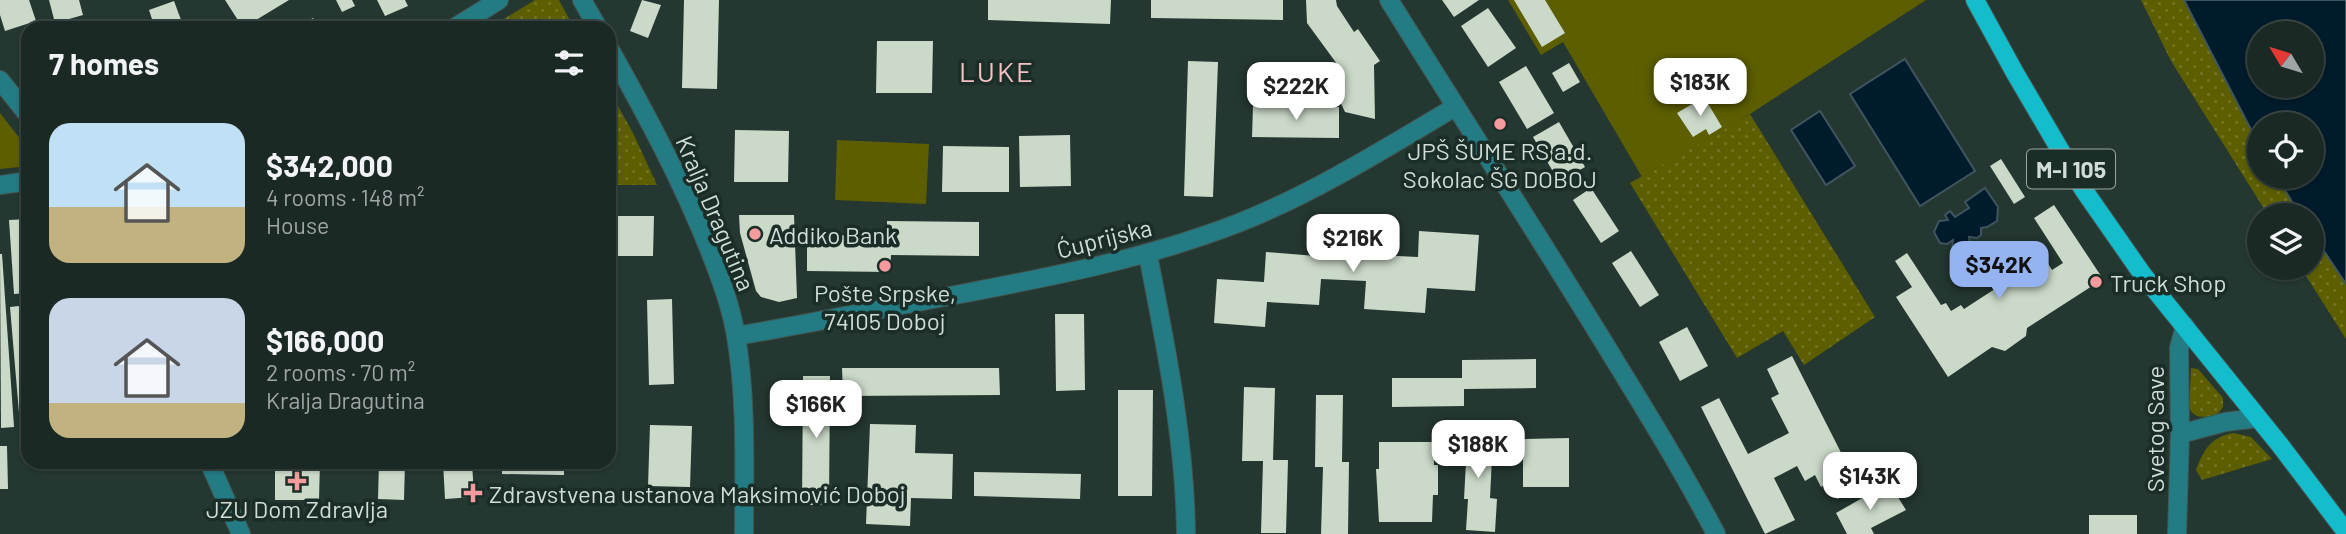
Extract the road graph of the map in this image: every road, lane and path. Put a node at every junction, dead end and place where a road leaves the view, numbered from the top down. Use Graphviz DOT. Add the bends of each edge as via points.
graph roads {
  1 [pos="499,0"];
  2 [pos="582,0"];
  3 [pos="1389,0"];
  4 [pos="1975,0"];
  5 [pos="465,21"];
  6 [pos="594,21"];
  7 [pos="616,60"];
  8 [pos="0,80"];
  9 [pos="21,106"];
  10 [pos="1455,107"];
  11 [pos="21,182"];
  12 [pos="0,185"];
  13 [pos="1148,255"];
  14 [pos="2185,326"];
  15 [pos="736,336"];
  16 [pos="2258,418"];
  17 [pos="2180,434"];
  18 [pos="212,469"];
  19 [pos="2346,532"];
  20 [pos="241,534"];
  21 [pos="744,534"];
  22 [pos="1185,534"];
  23 [pos="1716,534"];
  24 [pos="2177,534"];
  1 -- 5 [label="street"];
  2 -- 6 [label="street"];
  3 -- 10 [label="street"];
  4 -- 14 [label="main road, M-I 105" via="2083,189"];
  7 -- 15 [label="street, Kralja Dragutina" via="694,212 724,288"];
  8 -- 9 [label="street"];
  10 -- 13 [label="street, Ćuprijska" via="1296,197 1242,222"];
  10 -- 23 [label="street" via="1526,215"];
  11 -- 12 [label="street"];
  13 -- 15 [label="street, Ćuprijska"];
  13 -- 22 [label="street" via="1170,366"];
  14 -- 16 [label="main road, M-I 105"];
  14 -- 17 [label="street, Svetog Save" via="2179,348"];
  15 -- 21 [label="street, Kralja Dragutina"];
  16 -- 17 [label="street"];
  16 -- 19 [label="main road, M-I 105"];
  17 -- 24 [label="street, Svetog Save"];
  18 -- 20 [label="street"];
}
